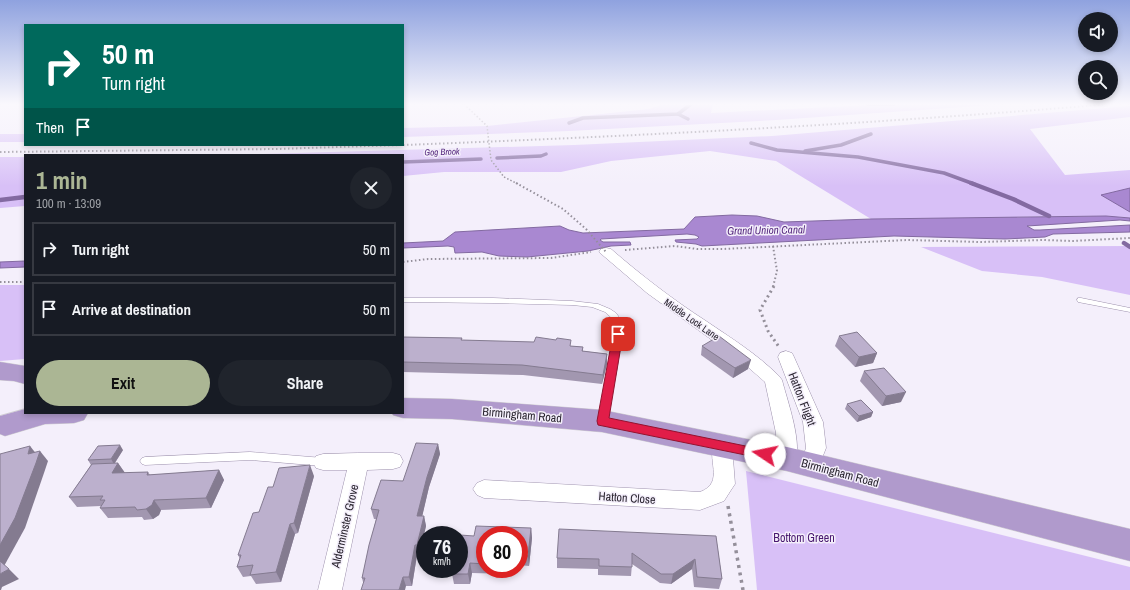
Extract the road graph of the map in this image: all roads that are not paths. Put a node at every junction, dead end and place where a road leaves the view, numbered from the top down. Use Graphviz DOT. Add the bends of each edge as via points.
graph roads {
  1 [pos="611,250"];
  2 [pos="404,300"];
  3 [pos="1081,300"];
  4 [pos="1130,310"];
  5 [pos="786,357"];
  6 [pos="0,371"];
  7 [pos="24,375"];
  8 [pos="24,407"];
  9 [pos="404,408"];
  10 [pos="46,414"];
  11 [pos="602,421"];
  12 [pos="2,426"];
  13 [pos="722,446"];
  14 [pos="145,461"];
  15 [pos="359,461"];
  16 [pos="393,461"];
  17 [pos="323,462"];
  18 [pos="799,462"];
  19 [pos="484,489"];
  20 [pos="1130,545"];
  21 [pos="330,590"];
  1 -- 18 [label="street, Middle Lock Lane" via="649,289 732,347 773,380 786,433"];
  2 -- 11 [label="lane" via="506,300 586,305 606,309 613,314 619,324 618,343"];
  3 -- 4 [label="lane"];
  5 -- 18 [label="street, Hatton Flight" via="813,422 816,448"];
  6 -- 7 [label="highway"];
  8 -- 12 [label="highway"];
  9 -- 11 [label="highway, Birmingham Road" via="452,409"];
  10 -- 12 [label="highway"];
  11 -- 13 [label="highway, Birmingham Road"];
  13 -- 18 [label="highway, Birmingham Road"];
  13 -- 19 [label="street, Hatton Close" via="724,484 716,495 700,501"];
  14 -- 17 [label="lane" via="250,456"];
  15 -- 16 [label="street"];
  15 -- 17 [label="street"];
  15 -- 21 [label="street, Alderminster Grove"];
  18 -- 20 [label="highway, Birmingham Road"];
}
